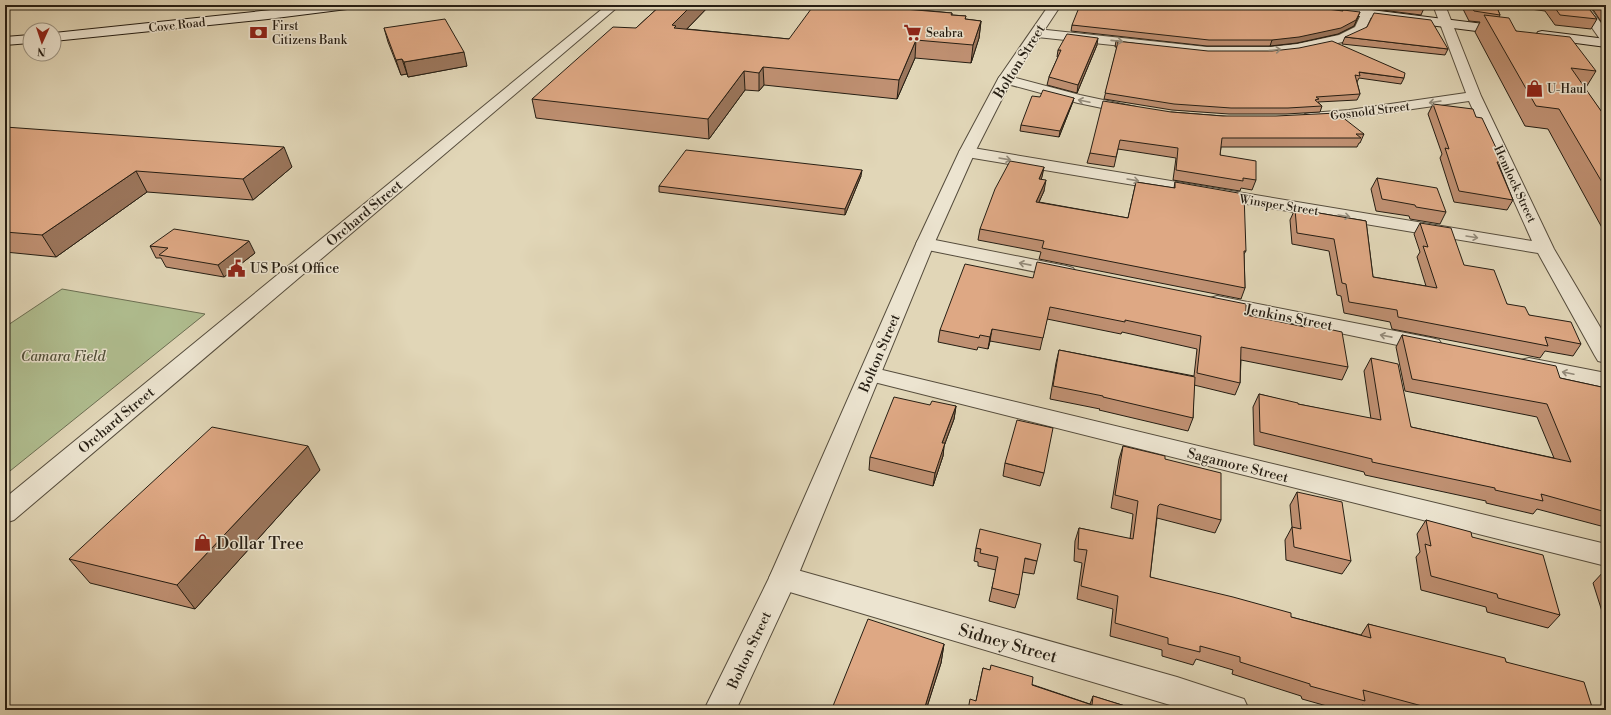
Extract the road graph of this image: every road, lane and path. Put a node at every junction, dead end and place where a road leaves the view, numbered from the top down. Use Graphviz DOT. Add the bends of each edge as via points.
graph roads {
  1 [pos="347,5"];
  2 [pos="614,5"];
  3 [pos="1055,5"];
  4 [pos="1303,5"];
  5 [pos="1439,5"];
  6 [pos="1582,5"];
  7 [pos="1367,13"];
  8 [pos="1446,23"];
  9 [pos="1518,32"];
  10 [pos="1037,33"];
  11 [pos="1534,34"];
  12 [pos="62,36"];
  13 [pos="1606,39"];
  14 [pos="22,40"];
  15 [pos="6,42"];
  16 [pos="1606,43"];
  17 [pos="1005,79"];
  18 [pos="1474,96"];
  19 [pos="1145,112"];
  20 [pos="1298,118"];
  21 [pos="966,152"];
  22 [pos="925,244"];
  23 [pos="1545,249"];
  24 [pos="1080,275"];
  25 [pos="1196,298"];
  26 [pos="1448,348"];
  27 [pos="1606,356"];
  28 [pos="1508,361"];
  29 [pos="870,374"];
  30 [pos="1606,381"];
  31 [pos="5,513"];
  32 [pos="1606,554"];
  33 [pos="783,578"];
  34 [pos="720,710"];
  35 [pos="1233,710"];
  1 -- 12 [label="street, Cove Road"];
  2 -- 31 [label="street, Orchard Street"];
  3 -- 10 [label="street, Bolton Street"];
  4 -- 7 [label="street"];
  5 -- 8 [label="street, Hemlock Street"];
  6 -- 13 [label="street"];
  7 -- 8 [label="street"];
  10 -- 7 [label="street, one-way" via="1207,51 1270,51 1343,38 1360,29"];
  8 -- 9 [label="street"];
  8 -- 18 [label="street, Hemlock Street"];
  10 -- 17 [label="street, Bolton Street"];
  11 -- 16 [label="street"];
  14 -- 15 [label="street"];
  19 -- 17 [label="street, one-way" via="1078,100"];
  17 -- 21 [label="street, Bolton Street"];
  18 -- 20 [label="street, Gosnold Street, one-way" via="1349,114"];
  18 -- 23 [label="street, Hemlock Street"];
  21 -- 22 [label="street, Bolton Street"];
  21 -- 23 [label="street, Winsper Street, one-way"];
  24 -- 22 [label="street, one-way"];
  22 -- 29 [label="street, Bolton Street"];
  23 -- 27 [label="street, Hemlock Street"];
  26 -- 25 [label="street, Jenkins Street, one-way"];
  30 -- 28 [label="street, one-way"];
  29 -- 32 [label="street, Sagamore Street"];
  29 -- 33 [label="street, Bolton Street"];
  33 -- 34 [label="street, Bolton Street"];
  33 -- 35 [label="street, Sidney Street"];
}
